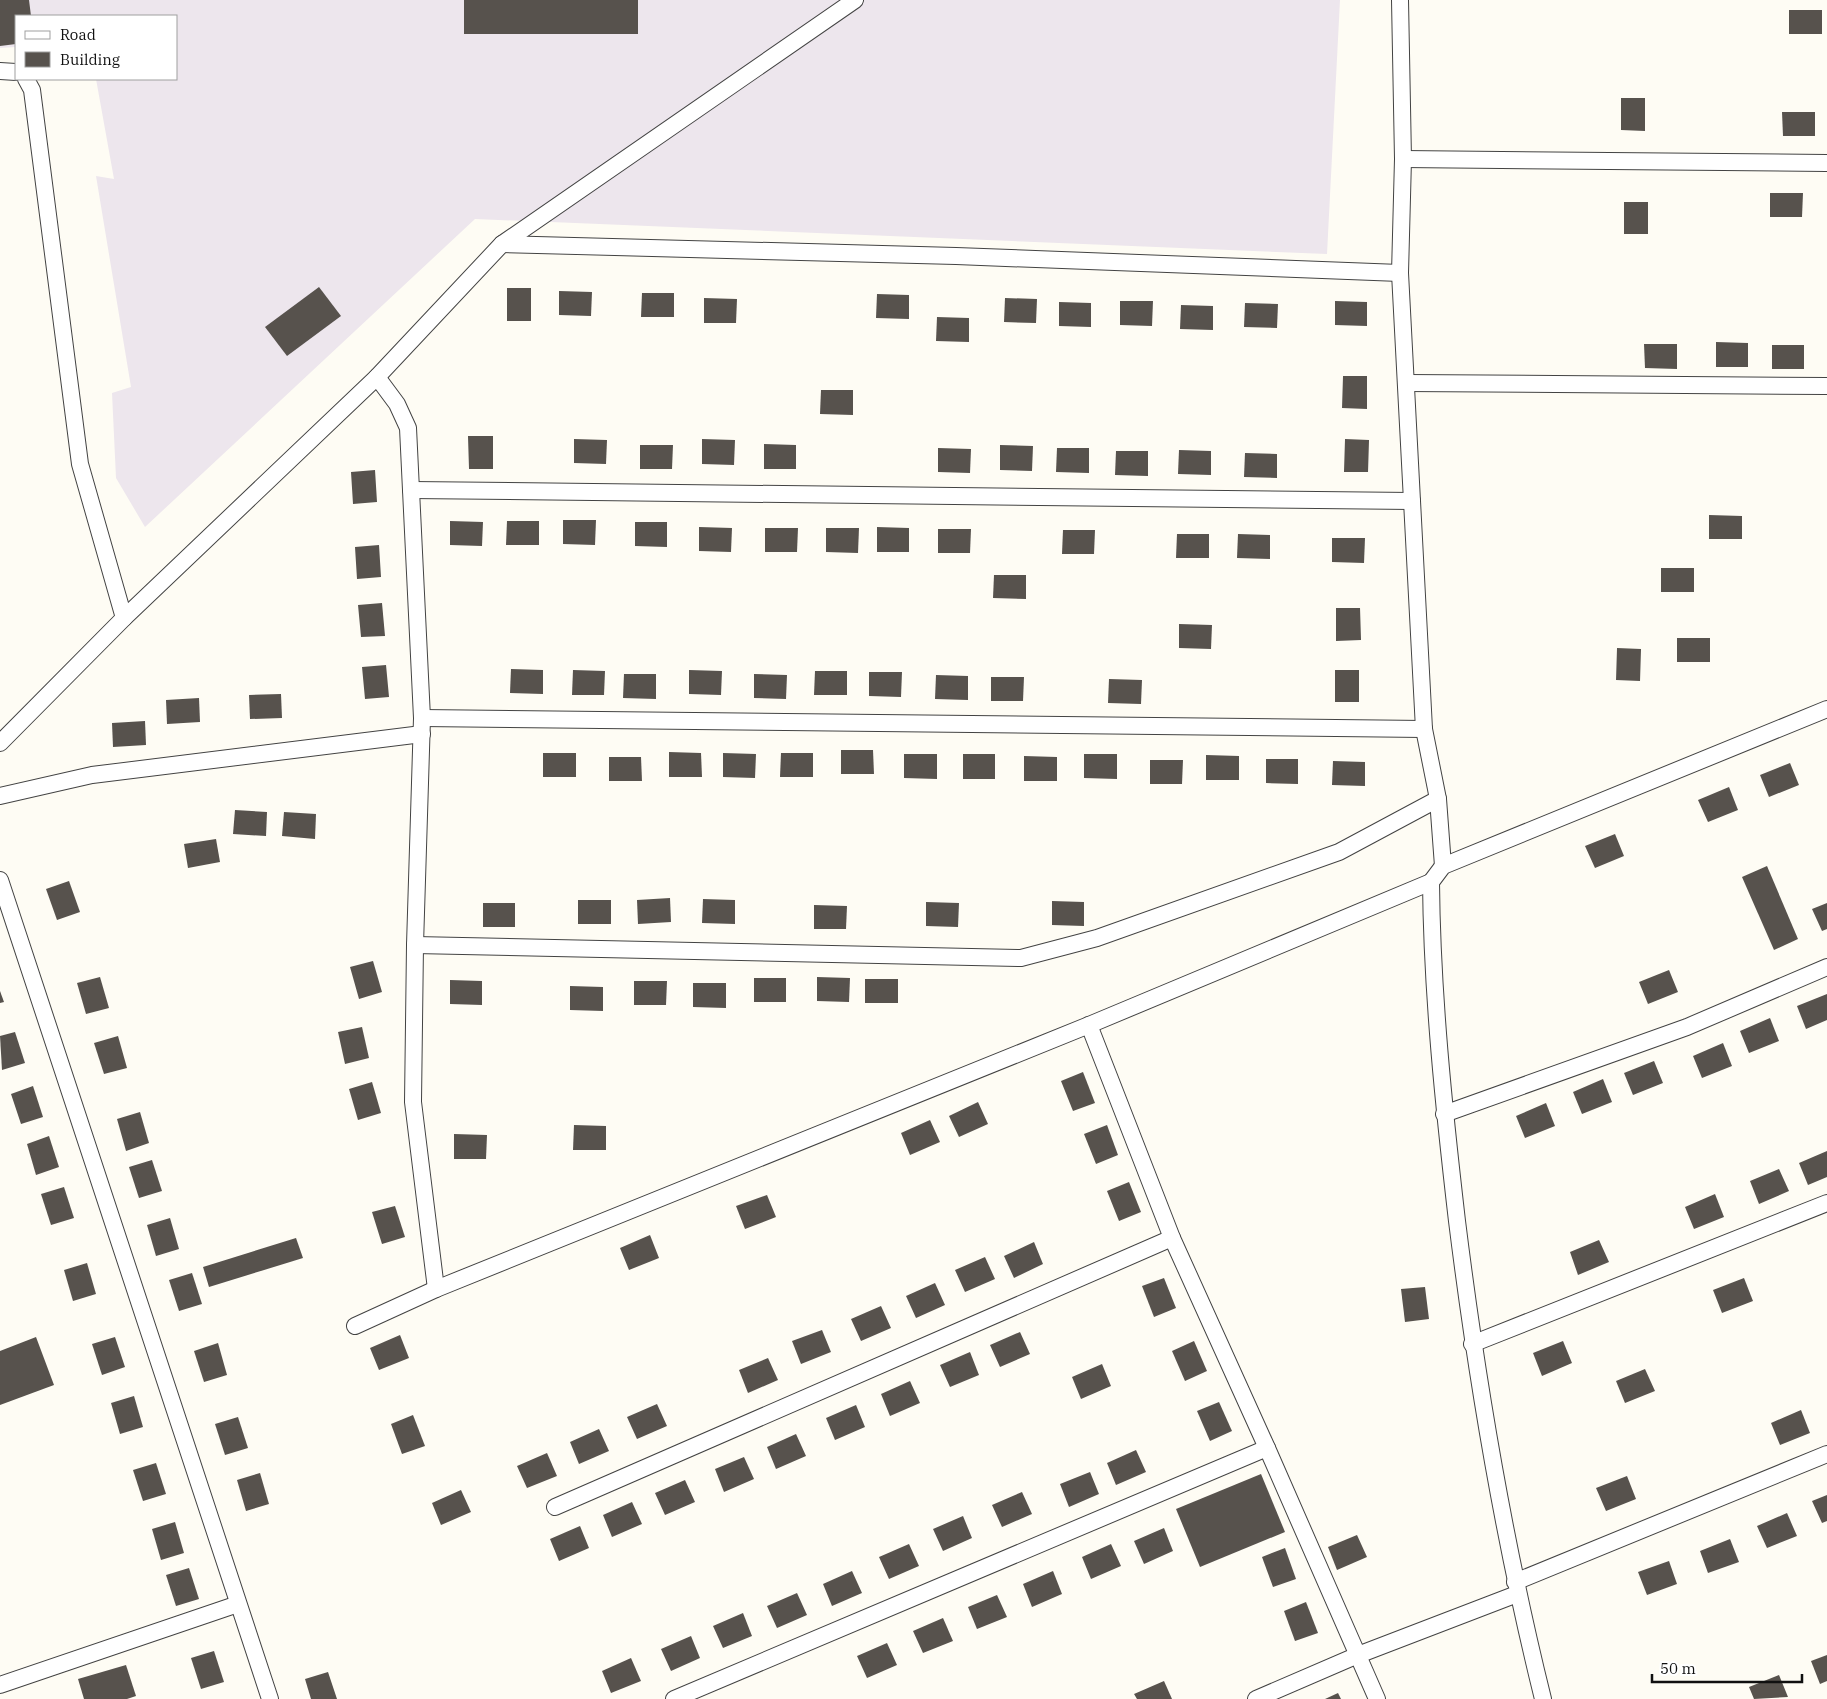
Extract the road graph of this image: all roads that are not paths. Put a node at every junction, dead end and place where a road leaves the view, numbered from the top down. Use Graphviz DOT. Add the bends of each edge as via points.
graph roads {
  1 [pos="855,0"];
  2 [pos="1400,0"];
  3 [pos="0,70"];
  4 [pos="15,72"];
  5 [pos="27,80"];
  6 [pos="1403,160"];
  7 [pos="1827,163"];
  8 [pos="502,244"];
  9 [pos="1400,273"];
  10 [pos="377,377"];
  11 [pos="1406,383"];
  12 [pos="1827,386"];
  13 [pos="411,490"];
  14 [pos="1412,501"];
  15 [pos="124,618"];
  16 [pos="1827,709"];
  17 [pos="422,726"];
  18 [pos="1424,729"];
  19 [pos="0,743"];
  20 [pos="0,796"];
  21 [pos="1438,799"];
  22 [pos="1443,866"];
  23 [pos="0,880"];
  24 [pos="1431,882"];
  25 [pos="415,945"];
  26 [pos="1827,967"];
  27 [pos="1089,1025"];
  28 [pos="1444,1114"];
  29 [pos="1827,1203"];
  30 [pos="1172,1238"];
  31 [pos="436,1289"];
  32 [pos="355,1326"];
  33 [pos="1472,1344"];
  34 [pos="1267,1448"];
  35 [pos="1827,1454"];
  36 [pos="555,1507"];
  37 [pos="1516,1588"];
  38 [pos="238,1604"];
  39 [pos="1358,1655"];
  40 [pos="0,1685"];
  41 [pos="270,1699"];
  42 [pos="674,1699"];
  43 [pos="1256,1699"];
  44 [pos="1376,1699"];
  45 [pos="1544,1699"];
  1 -- 8 [label="street"];
  2 -- 6 [label="street"];
  3 -- 4 [label="street"];
  5 -- 15 [label="street" via="32,90 80,464"];
  6 -- 7 [label="street"];
  6 -- 9 [label="street"];
  8 -- 9 [label="street" via="956,256"];
  8 -- 10 [label="street"];
  9 -- 11 [label="street"];
  10 -- 13 [label="street" via="397,404 408,428"];
  10 -- 15 [label="street"];
  11 -- 12 [label="street"];
  11 -- 14 [label="street"];
  13 -- 14 [label="street"];
  13 -- 17 [label="street"];
  14 -- 18 [label="street"];
  15 -- 19 [label="street"];
  16 -- 22 [label="street"];
  17 -- 18 [label="street"];
  17 -- 20 [label="street" via="92,775"];
  17 -- 25 [label="street"];
  18 -- 21 [label="street"];
  21 -- 22 [label="street"];
  21 -- 25 [label="street" via="1339,852 1097,938 1021,958"];
  22 -- 24 [label="street"];
  23 -- 38 [label="street"];
  24 -- 27 [label="street"];
  24 -- 28 [label="street"];
  25 -- 31 [label="street" via="413,1102"];
  26 -- 28 [label="street" via="1687,1027"];
  27 -- 30 [label="street"];
  27 -- 31 [label="street"];
  28 -- 33 [label="street"];
  29 -- 33 [label="street"];
  30 -- 34 [label="street"];
  30 -- 36 [label="street"];
  31 -- 32 [label="street"];
  33 -- 37 [label="street"];
  34 -- 39 [label="street"];
  34 -- 42 [label="street"];
  35 -- 37 [label="street"];
  37 -- 39 [label="street"];
  37 -- 45 [label="street"];
  38 -- 40 [label="street"];
  38 -- 41 [label="street"];
  39 -- 43 [label="street"];
  39 -- 44 [label="street"];
}
